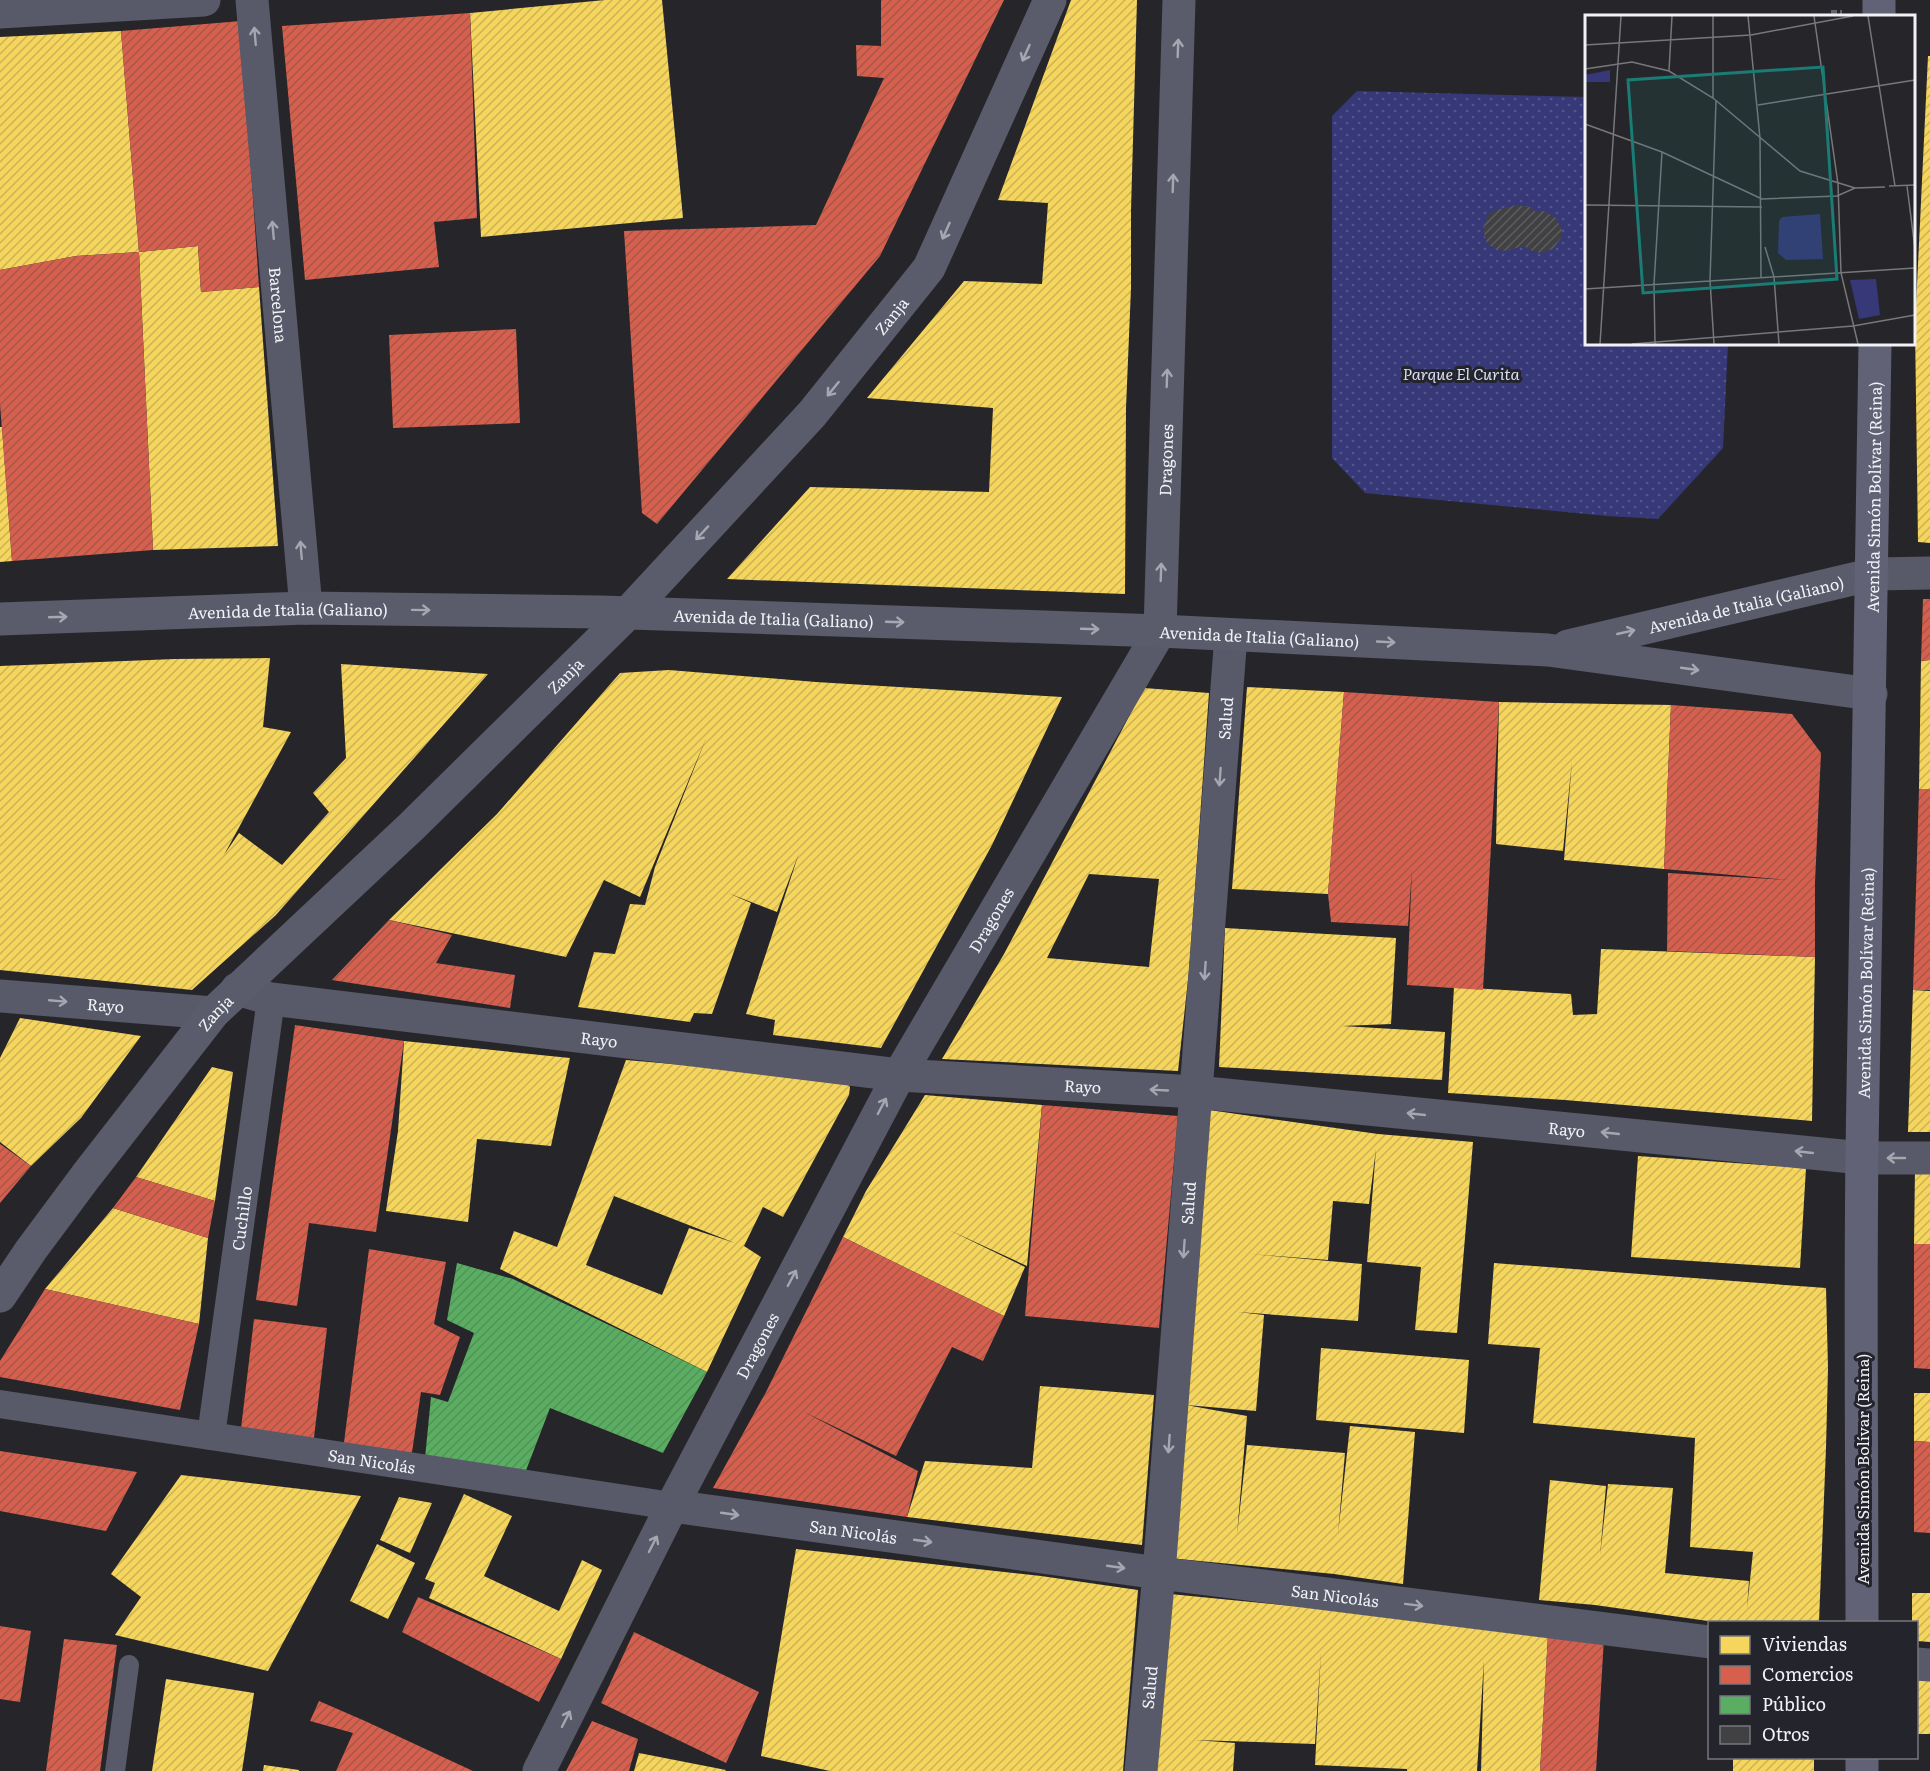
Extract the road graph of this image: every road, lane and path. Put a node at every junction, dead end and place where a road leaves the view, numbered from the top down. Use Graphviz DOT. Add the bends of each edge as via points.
graph roads {
  1 [pos="204,0"];
  2 [pos="252,0"];
  3 [pos="1050,0"];
  4 [pos="1179,0"];
  5 [pos="0,12"];
  6 [pos="1875,345"];
  7 [pos="1930,573"];
  8 [pos="1874,574"];
  9 [pos="306,608"];
  10 [pos="627,614"];
  11 [pos="0,619"];
  12 [pos="1160,631"];
  13 [pos="1231,635"];
  14 [pos="1548,650"];
  15 [pos="1870,694"];
  16 [pos="237,989"];
  17 [pos="0,996"];
  18 [pos="271,999"];
  19 [pos="213,1013"];
  20 [pos="899,1075"];
  21 [pos="1196,1092"];
  22 [pos="1862,1158"];
  23 [pos="1930,1158"];
  24 [pos="0,1296"];
  25 [pos="0,1404"];
  26 [pos="211,1436"];
  27 [pos="672,1506"];
  28 [pos="1159,1573"];
  29 [pos="1862,1621"];
  30 [pos="1708,1642"];
  31 [pos="129,1665"];
  32 [pos="115,1771"];
  33 [pos="539,1771"];
  34 [pos="1141,1771"];
  1 -- 5 [label="street"];
  9 -- 2 [label="street, Barcelona, one-way"];
  3 -- 10 [label="main road, Zanja, one-way" via="929,268 812,414"];
  12 -- 4 [label="main road, Dragones, one-way"];
  6 -- 8 [label="main road, Avenida Simón Bolívar (Reina)"];
  7 -- 8 [label="street"];
  14 -- 8 [label="main road, Avenida de Italia (Galiano), one-way"];
  8 -- 15 [label="main road, Avenida Simón Bolívar (Reina)"];
  9 -- 10 [label="main road, Avenida de Italia (Galiano), one-way"];
  11 -- 9 [label="main road, Avenida de Italia (Galiano), one-way"];
  10 -- 12 [label="main road, Avenida de Italia (Galiano), one-way"];
  10 -- 16 [label="main road, Zanja" via="412,826"];
  12 -- 13 [label="main road, Avenida de Italia (Galiano)"];
  12 -- 20 [label="street, Dragones"];
  13 -- 14 [label="main road, Avenida de Italia (Galiano), one-way"];
  13 -- 21 [label="street, Salud, one-way"];
  14 -- 15 [label="main road, Avenida de Italia (Galiano), one-way"];
  15 -- 22 [label="main road, Avenida Simón Bolívar (Reina)"];
  16 -- 18 [label="street, Rayo"];
  16 -- 19 [label="main road, Zanja"];
  17 -- 19 [label="street, Rayo, one-way"];
  18 -- 20 [label="street, Rayo"];
  18 -- 26 [label="street, Cuchillo"];
  19 -- 24 [label="main road, Zanja" via="86,1176"];
  21 -- 20 [label="street, Rayo, one-way"];
  27 -- 20 [label="street, Dragones, one-way"];
  22 -- 21 [label="street, Rayo, one-way"];
  21 -- 28 [label="street, Salud, one-way"];
  23 -- 22 [label="street, Rayo, one-way"];
  22 -- 29 [label="main road, Avenida Simón Bolívar (Reina)"];
  25 -- 26 [label="street, San Nicolás"];
  26 -- 27 [label="street, San Nicolás"];
  27 -- 28 [label="street, San Nicolás, one-way"];
  33 -- 27 [label="street, Dragones, one-way"];
  28 -- 30 [label="street, San Nicolás, one-way"];
  28 -- 34 [label="street, Salud"];
  31 -- 32 [label="lane"];
}
